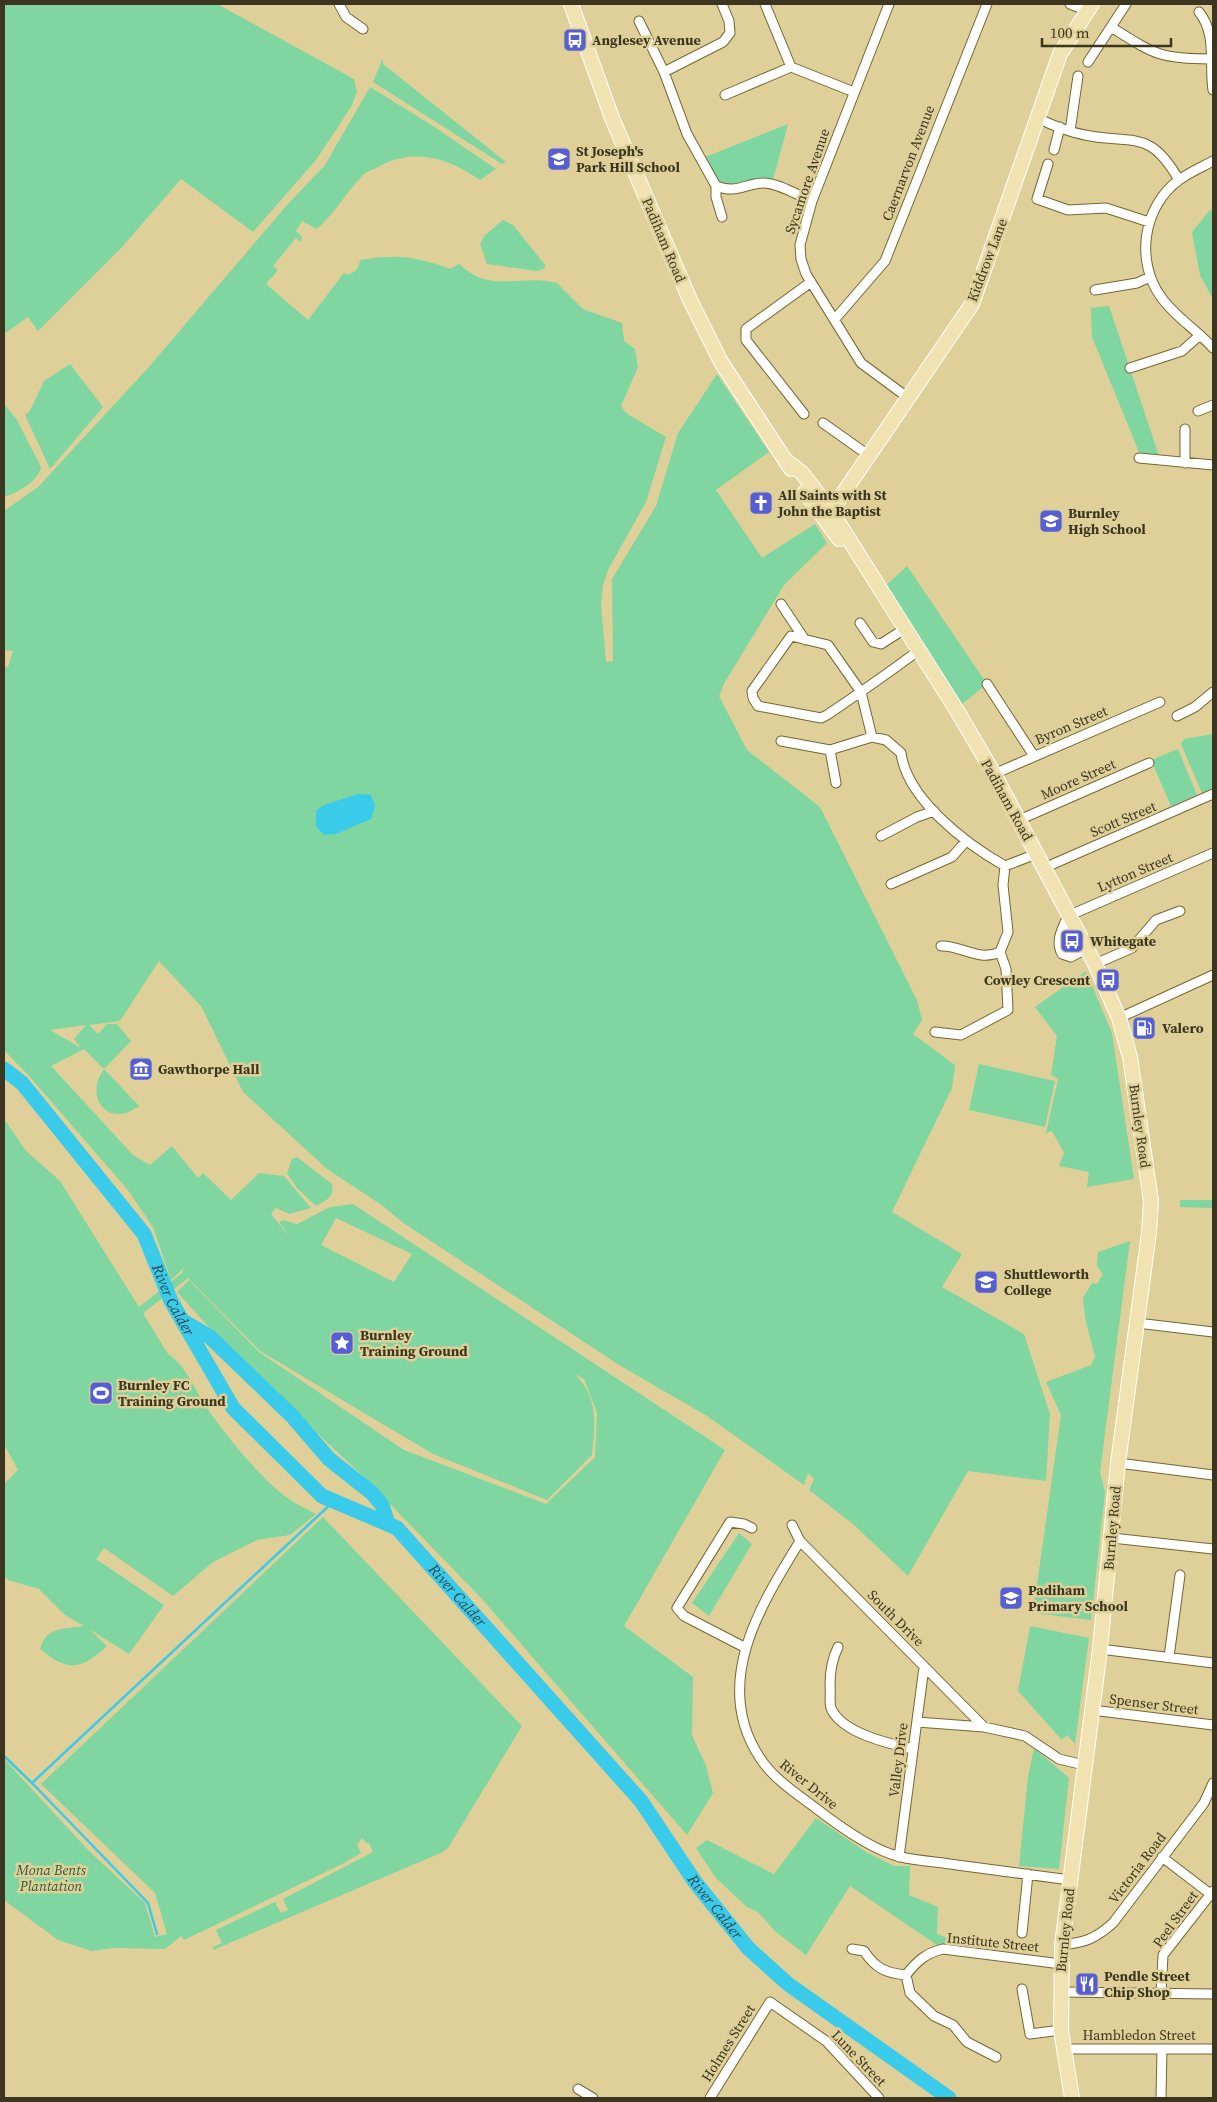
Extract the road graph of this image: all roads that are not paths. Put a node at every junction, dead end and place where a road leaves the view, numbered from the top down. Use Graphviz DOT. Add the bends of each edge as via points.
graph roads {
  1 [pos="339,4"];
  2 [pos="571,4"];
  3 [pos="722,4"];
  4 [pos="765,4"];
  5 [pos="889,4"];
  6 [pos="987,4"];
  7 [pos="1070,4"];
  8 [pos="1126,4"];
  9 [pos="1090,8"];
  10 [pos="1199,12"];
  11 [pos="639,21"];
  12 [pos="1111,27"];
  13 [pos="363,29"];
  14 [pos="1211,59"];
  15 [pos="1088,62"];
  16 [pos="791,67"];
  17 [pos="664,72"];
  18 [pos="1078,76"];
  19 [pos="1213,90"];
  20 [pos="854,92"];
  21 [pos="725,95"];
  22 [pos="1037,118"];
  23 [pos="1060,127"];
  24 [pos="1070,131"];
  25 [pos="1054,150"];
  26 [pos="1213,161"];
  27 [pos="1048,164"];
  28 [pos="1179,180"];
  29 [pos="716,186"];
  30 [pos="812,201"];
  31 [pos="722,217"];
  32 [pos="1149,222"];
  33 [pos="1150,277"];
  34 [pos="811,282"];
  35 [pos="1095,290"];
  36 [pos="834,320"];
  37 [pos="1200,335"];
  38 [pos="1213,348"];
  39 [pos="1130,368"];
  40 [pos="907,397"];
  41 [pos="1213,405"];
  42 [pos="1198,411"];
  43 [pos="804,414"];
  44 [pos="823,423"];
  45 [pos="1185,429"];
  46 [pos="868,455"];
  47 [pos="1139,458"];
  48 [pos="1185,463"];
  49 [pos="1213,465"];
  50 [pos="828,515"];
  51 [pos="781,604"];
  52 [pos="860,623"];
  53 [pos="906,628"];
  54 [pos="805,640"];
  55 [pos="919,650"];
  56 [pos="987,684"];
  57 [pos="860,692"];
  58 [pos="1213,692"];
  59 [pos="1160,702"];
  60 [pos="1178,716"];
  61 [pos="872,737"];
  62 [pos="781,741"];
  63 [pos="830,750"];
  64 [pos="1034,756"];
  65 [pos="1149,763"];
  66 [pos="994,774"];
  67 [pos="836,783"];
  68 [pos="1213,794"];
  69 [pos="934,811"];
  70 [pos="1019,820"];
  71 [pos="881,836"];
  72 [pos="966,841"];
  73 [pos="1036,854"];
  74 [pos="1213,854"];
  75 [pos="1005,866"];
  76 [pos="1044,868"];
  77 [pos="891,884"];
  78 [pos="1180,911"];
  79 [pos="1068,916"];
  80 [pos="941,946"];
  81 [pos="1086,949"];
  82 [pos="1000,952"];
  83 [pos="1095,964"];
  84 [pos="1213,975"];
  85 [pos="1119,1018"];
  86 [pos="935,1032"];
  87 [pos="1137,1323"];
  88 [pos="1213,1332"];
  89 [pos="1118,1464"];
  90 [pos="1213,1475"];
  91 [pos="792,1525"];
  92 [pos="752,1528"];
  93 [pos="1112,1538"];
  94 [pos="800,1541"];
  95 [pos="1213,1548"];
  96 [pos="1180,1575"];
  97 [pos="744,1647"];
  98 [pos="838,1647"];
  99 [pos="1100,1649"];
  100 [pos="1169,1657"];
  101 [pos="1213,1662"];
  102 [pos="924,1666"];
  103 [pos="1092,1710"];
  104 [pos="917,1722"];
  105 [pos="1213,1725"];
  106 [pos="984,1727"];
  107 [pos="913,1749"];
  108 [pos="1084,1765"];
  109 [pos="1213,1785"];
  110 [pos="899,1857"];
  111 [pos="1162,1857"];
  112 [pos="1028,1874"];
  113 [pos="1070,1880"];
  114 [pos="1212,1893"];
  115 [pos="1022,1932"];
  116 [pos="1062,1944"];
  117 [pos="852,1949"];
  118 [pos="1060,1964"];
  119 [pos="906,1975"];
  120 [pos="1022,1989"];
  121 [pos="1060,1992"];
  122 [pos="1161,1994"];
  123 [pos="1213,1994"];
  124 [pos="770,2002"];
  125 [pos="1061,2030"];
  126 [pos="1064,2049"];
  127 [pos="1162,2049"];
  128 [pos="1213,2050"];
  129 [pos="996,2057"];
  130 [pos="578,2089"];
  131 [pos="593,2098"];
  132 [pos="710,2098"];
  133 [pos="880,2098"];
  134 [pos="1072,2098"];
  135 [pos="1161,2098"];
  1 -- 13 [label="street" via="346,17"];
  2 -- 50 [label="main road, Padiham Road" via="612,118 698,317 721,362 788,462 802,473"];
  3 -- 17 [label="street" via="730,33 723,42"];
  4 -- 16 [label="street"];
  5 -- 20 [label="street, Sycamore Avenue"];
  6 -- 36 [label="street, Caernarvon Avenue" via="885,261"];
  7 -- 9 [label="street"];
  8 -- 12 [label="street"];
  9 -- 22 [label="main road, Kiddrow Lane" via="1060,54"];
  10 -- 14 [label="street" via="1206,18 1212,34"];
  11 -- 17 [label="street"];
  12 -- 14 [label="street" via="1160,56"];
  12 -- 15 [label="street"];
  14 -- 19 [label="street"];
  16 -- 20 [label="street"];
  16 -- 21 [label="street"];
  17 -- 29 [label="street" via="687,134"];
  18 -- 24 [label="street"];
  20 -- 30 [label="street, Sycamore Avenue"];
  22 -- 23 [label="street"];
  22 -- 40 [label="main road, Kiddrow Lane" via="972,304"];
  23 -- 24 [label="street"];
  23 -- 25 [label="street"];
  24 -- 28 [label="street" via="1151,145"];
  26 -- 28 [label="street"];
  27 -- 32 [label="street" via="1037,199 1068,210 1106,208"];
  28 -- 32 [label="street" via="1164,194"];
  29 -- 30 [label="street" via="735,190 770,184"];
  29 -- 31 [label="street"];
  30 -- 34 [label="street, Sycamore Avenue" via="800,245 801,259"];
  32 -- 33 [label="street" via="1146,254"];
  33 -- 35 [label="street" via="1137,283"];
  33 -- 37 [label="street" via="1168,306"];
  34 -- 36 [label="street, Sycamore Avenue"];
  34 -- 43 [label="street" via="746,330 746,340"];
  36 -- 40 [label="street, Sycamore Avenue" via="861,363"];
  37 -- 38 [label="street"];
  37 -- 39 [label="street" via="1182,351"];
  40 -- 46 [label="main road, Kiddrow Lane"];
  41 -- 42 [label="street"];
  44 -- 46 [label="street"];
  45 -- 48 [label="street"];
  46 -- 50 [label="main road, Kiddrow Lane"];
  47 -- 48 [label="street"];
  48 -- 49 [label="street"];
  50 -- 53 [label="main road, Padiham Road"];
  51 -- 54 [label="street"];
  52 -- 53 [label="street" via="873,642 881,644"];
  53 -- 55 [label="main road, Padiham Road"];
  54 -- 57 [label="street" via="828,645"];
  54 -- 57 [label="street" via="791,636 786,640 752,691 758,706 821,718"];
  55 -- 57 [label="street"];
  55 -- 66 [label="main road, Padiham Road"];
  56 -- 64 [label="street"];
  57 -- 61 [label="street"];
  58 -- 60 [label="street"];
  59 -- 64 [label="street, Byron Street"];
  61 -- 63 [label="street"];
  61 -- 69 [label="street" via="886,740 901,753 903,769"];
  62 -- 63 [label="street"];
  63 -- 67 [label="street"];
  64 -- 66 [label="street, Byron Street"];
  65 -- 70 [label="street, Moore Street"];
  66 -- 70 [label="main road, Padiham Road"];
  68 -- 76 [label="street, Scott Street"];
  69 -- 71 [label="street"];
  69 -- 72 [label="street"];
  70 -- 73 [label="main road, Padiham Road"];
  72 -- 75 [label="street"];
  72 -- 77 [label="street" via="952,858"];
  73 -- 75 [label="street"];
  73 -- 76 [label="main road, Padiham Road"];
  74 -- 79 [label="street, Lytton Street"];
  75 -- 82 [label="street" via="1003,885 1008,932"];
  76 -- 79 [label="main road, Padiham Road"];
  78 -- 83 [label="street" via="1156,920 1132,948"];
  79 -- 81 [label="main road, Padiham Road"];
  79 -- 81 [label="street" via="1060,933 1058,946 1062,954 1071,957"];
  80 -- 82 [label="street" via="967,954 993,956"];
  81 -- 83 [label="main road, Padiham Road"];
  82 -- 86 [label="street" via="1006,968 1008,1010 961,1035"];
  83 -- 85 [label="main road, Padiham Road"];
  84 -- 85 [label="street"];
  85 -- 87 [label="main road, Burnley Road" via="1130,1057 1150,1201"];
  87 -- 88 [label="street"];
  87 -- 89 [label="main road, Burnley Road"];
  89 -- 90 [label="street"];
  89 -- 93 [label="main road, Burnley Road"];
  91 -- 94 [label="street, South Drive"];
  92 -- 97 [label="street" via="730,1522 677,1608 684,1616"];
  93 -- 95 [label="street"];
  93 -- 99 [label="main road, Burnley Road"];
  94 -- 97 [label="street, River Drive" via="778,1577"];
  94 -- 102 [label="street, South Drive"];
  96 -- 100 [label="street"];
  97 -- 110 [label="street, River Drive" via="738,1678 740,1707 749,1738 760,1758 774,1775 822,1813 857,1836"];
  98 -- 107 [label="street" via="832,1658 830,1675 831,1708 839,1719 877,1740"];
  99 -- 100 [label="street"];
  99 -- 103 [label="main road, Burnley Road"];
  100 -- 101 [label="street"];
  102 -- 104 [label="street, Valley Drive"];
  102 -- 106 [label="street, South Drive"];
  103 -- 105 [label="street, Spenser Street"];
  103 -- 108 [label="main road, Burnley Road"];
  104 -- 106 [label="street"];
  104 -- 107 [label="street, Valley Drive"];
  106 -- 108 [label="street" via="1025,1736 1059,1759"];
  107 -- 110 [label="street, Valley Drive"];
  108 -- 113 [label="main road, Burnley Road"];
  109 -- 111 [label="street, Victoria Road"];
  110 -- 112 [label="street, River Drive"];
  111 -- 114 [label="street"];
  111 -- 116 [label="street, Victoria Road" via="1112,1923 1096,1937"];
  112 -- 113 [label="street, River Drive"];
  112 -- 115 [label="street"];
  113 -- 116 [label="main road, Burnley Road"];
  114 -- 122 [label="street, Peel Street" via="1164,1954"];
  116 -- 118 [label="main road, Burnley Road"];
  117 -- 119 [label="street" via="864,1951 878,1969"];
  118 -- 119 [label="street, Institute Street" via="943,1949 919,1960"];
  118 -- 121 [label="main road, Burnley Road"];
  119 -- 129 [label="street" via="910,1993 934,2016 953,2025 967,2042"];
  120 -- 125 [label="street" via="1030,2034"];
  121 -- 122 [label="street"];
  121 -- 125 [label="main road, Burnley Road"];
  122 -- 123 [label="street"];
  124 -- 132 [label="street, Holmes Street"];
  124 -- 133 [label="street, Lune Street" via="826,2040"];
  125 -- 126 [label="main road, Burnley Road"];
  126 -- 127 [label="street, Hambledon Street"];
  126 -- 134 [label="main road, Burnley Road"];
  127 -- 128 [label="street, Hambledon Street"];
  127 -- 135 [label="street"];
  130 -- 131 [label="street"];
}
